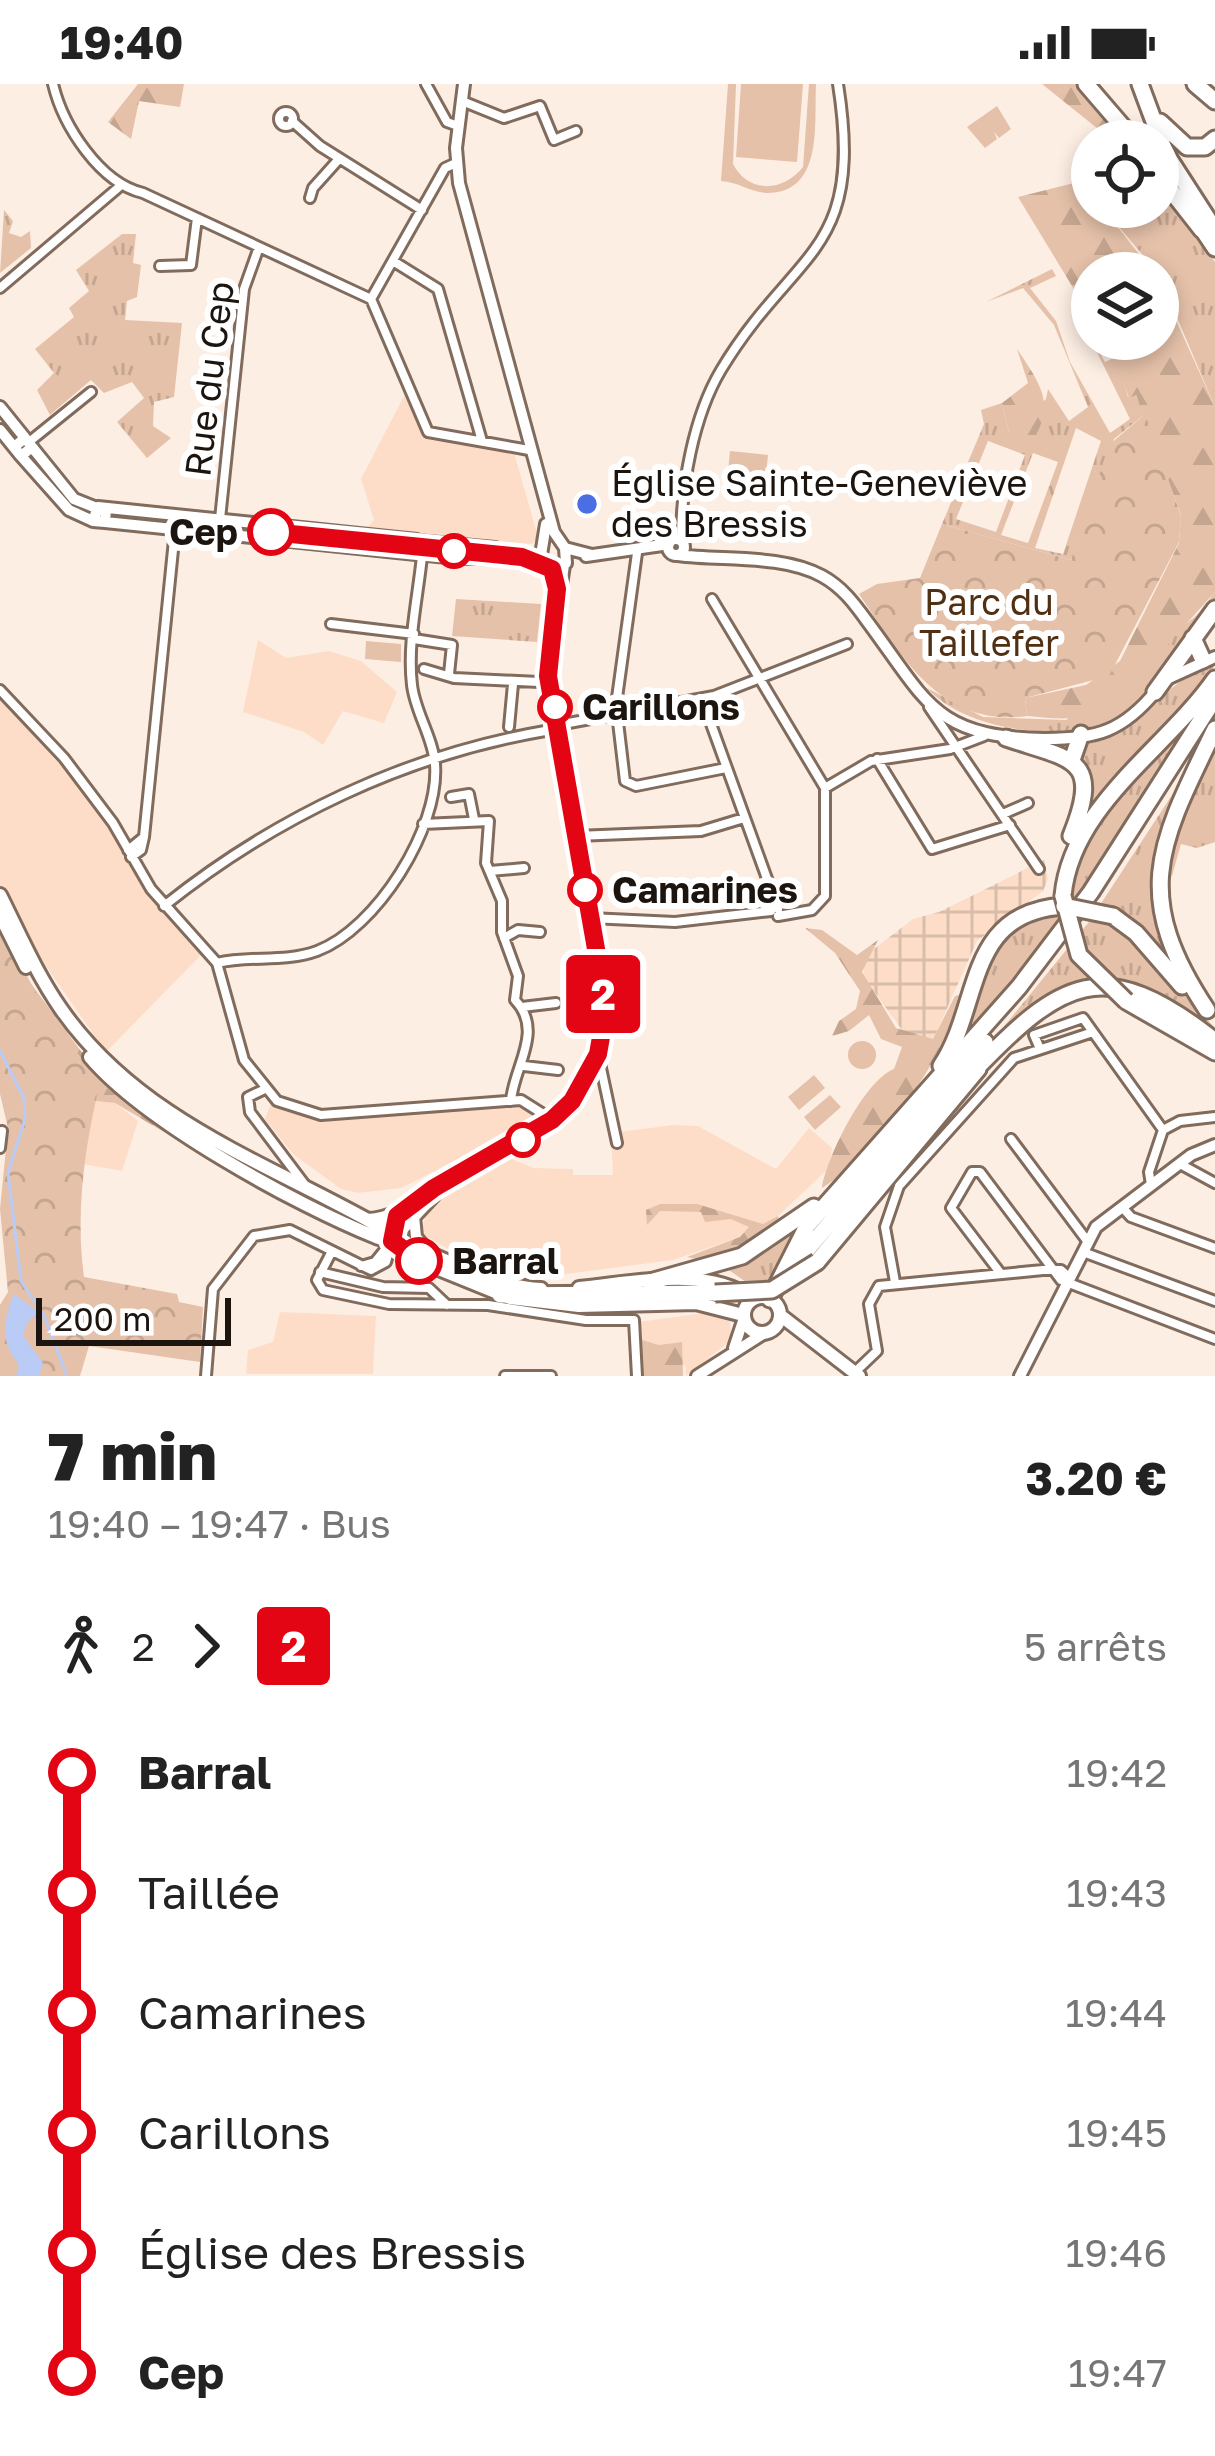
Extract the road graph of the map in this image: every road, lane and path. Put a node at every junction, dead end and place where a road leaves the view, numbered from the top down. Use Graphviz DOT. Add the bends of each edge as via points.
graph roads {
  1 [pos="53,84"];
  2 [pos="425,84"];
  3 [pos="464,84"];
  4 [pos="838,84"];
  5 [pos="1086,84"];
  6 [pos="1139,84"];
  7 [pos="1195,84"];
  8 [pos="1208,84"];
  9 [pos="1215,91"];
  10 [pos="462,101"];
  11 [pos="1215,101"];
  12 [pos="1117,120"];
  13 [pos="1147,120"];
  14 [pos="292,121"];
  15 [pos="458,126"];
  16 [pos="576,131"];
  17 [pos="1215,139"];
  18 [pos="339,159"];
  19 [pos="456,163"];
  20 [pos="119,188"];
  21 [pos="1179,188"];
  22 [pos="310,198"];
  23 [pos="1179,199"];
  24 [pos="422,210"];
  25 [pos="197,218"];
  26 [pos="1212,238"];
  27 [pos="259,247"];
  28 [pos="393,261"];
  29 [pos="160,266"];
  30 [pos="0,288"];
  31 [pos="370,299"];
  32 [pos="91,392"];
  33 [pos="0,407"];
  34 [pos="522,415"];
  35 [pos="0,430"];
  36 [pos="482,441"];
  37 [pos="24,446"];
  38 [pos="526,447"];
  39 [pos="536,464"];
  40 [pos="100,515"];
  41 [pos="219,525"];
  42 [pos="175,530"];
  43 [pos="563,546"];
  44 [pos="676,546"];
  45 [pos="422,549"];
  46 [pos="543,549"];
  47 [pos="615,552"];
  48 [pos="637,553"];
  49 [pos="592,555"];
  50 [pos="522,557"];
  51 [pos="557,566"];
  52 [pos="712,599"];
  53 [pos="1215,609"];
  54 [pos="331,624"];
  55 [pos="414,636"];
  56 [pos="1193,638"];
  57 [pos="847,644"];
  58 [pos="1209,659"];
  59 [pos="424,669"];
  60 [pos="448,674"];
  61 [pos="758,678"];
  62 [pos="543,679"];
  63 [pos="1215,679"];
  64 [pos="913,682"];
  65 [pos="513,684"];
  66 [pos="0,690"];
  67 [pos="1150,698"];
  68 [pos="1215,698"];
  69 [pos="702,699"];
  70 [pos="1215,714"];
  71 [pos="617,716"];
  72 [pos="509,727"];
  73 [pos="553,729"];
  74 [pos="1214,732"];
  75 [pos="961,735"];
  76 [pos="1080,736"];
  77 [pos="1006,738"];
  78 [pos="877,759"];
  79 [pos="1072,760"];
  80 [pos="435,762"];
  81 [pos="726,768"];
  82 [pos="825,788"];
  83 [pos="452,797"];
  84 [pos="1028,803"];
  85 [pos="1004,814"];
  86 [pos="745,818"];
  87 [pos="474,819"];
  88 [pos="422,824"];
  89 [pos="1010,824"];
  90 [pos="576,836"];
  91 [pos="130,853"];
  92 [pos="524,868"];
  93 [pos="1039,869"];
  94 [pos="490,871"];
  95 [pos="0,895"];
  96 [pos="1064,901"];
  97 [pos="164,906"];
  98 [pos="775,912"];
  99 [pos="0,914"];
  100 [pos="590,918"];
  101 [pos="540,932"];
  102 [pos="504,938"];
  103 [pos="217,963"];
  104 [pos="556,1003"];
  105 [pos="522,1006"];
  106 [pos="1211,1013"];
  107 [pos="1093,1032"];
  108 [pos="1008,1035"];
  109 [pos="1215,1041"];
  110 [pos="1040,1049"];
  111 [pos="1215,1052"];
  112 [pos="598,1054"];
  113 [pos="524,1066"];
  114 [pos="558,1070"];
  115 [pos="587,1078"];
  116 [pos="608,1088"];
  117 [pos="264,1090"];
  118 [pos="923,1094"];
  119 [pos="511,1101"];
  120 [pos="572,1101"];
  121 [pos="537,1106"];
  122 [pos="1215,1117"];
  123 [pos="552,1120"];
  124 [pos="539,1130"];
  125 [pos="1163,1130"];
  126 [pos="2,1131"];
  127 [pos="1011,1139"];
  128 [pos="617,1143"];
  129 [pos="1215,1145"];
  130 [pos="0,1148"];
  131 [pos="1180,1164"];
  132 [pos="853,1171"];
  133 [pos="872,1177"];
  134 [pos="1215,1183"];
  135 [pos="1152,1185"];
  136 [pos="308,1189"];
  137 [pos="1121,1208"];
  138 [pos="409,1212"];
  139 [pos="366,1219"];
  140 [pos="392,1241"];
  141 [pos="1087,1244"];
  142 [pos="1215,1248"];
  143 [pos="332,1251"];
  144 [pos="436,1258"];
  145 [pos="320,1272"];
  146 [pos="1001,1274"];
  147 [pos="1065,1274"];
  148 [pos="650,1282"];
  149 [pos="895,1282"];
  150 [pos="500,1295"];
  151 [pos="1215,1301"];
  152 [pos="450,1306"];
  153 [pos="770,1314"];
  154 [pos="744,1317"];
  155 [pos="1215,1339"];
  156 [pos="729,1356"];
  157 [pos="857,1374"];
  158 [pos="206,1376"];
  159 [pos="505,1376"];
  160 [pos="551,1376"];
  161 [pos="637,1376"];
  162 [pos="697,1376"];
  163 [pos="1020,1376"];
  1 -- 20 [label="street" via="62,115"];
  2 -- 15 [label="street" via="447,122"];
  3 -- 10 [label="street"];
  4 -- 44 [label="street" via="846,159 833,218 809,263 714,383"];
  5 -- 12 [label="highway"];
  6 -- 13 [label="highway"];
  6 -- 17 [label="highway" via="1176,142 1198,148"];
  6 -- 26 [label="highway"];
  7 -- 11 [label="highway"];
  8 -- 9 [label="highway"];
  10 -- 15 [label="street"];
  10 -- 16 [label="street" via="504,118 540,106 554,140"];
  14 -- 18 [label="street"];
  15 -- 19 [label="street"];
  18 -- 22 [label="street"];
  18 -- 24 [label="street"];
  19 -- 24 [label="street"];
  19 -- 34 [label="street"];
  20 -- 25 [label="street"];
  20 -- 30 [label="street"];
  21 -- 26 [label="highway"];
  23 -- 26 [label="highway"];
  24 -- 28 [label="street"];
  25 -- 27 [label="street"];
  25 -- 29 [label="street" via="191,265"];
  27 -- 31 [label="street"];
  27 -- 41 [label="street, Rue du Cep" via="244,290"];
  28 -- 31 [label="street"];
  28 -- 36 [label="street" via="438,289"];
  31 -- 36 [label="street" via="425,430"];
  32 -- 37 [label="street"];
  33 -- 37 [label="street"];
  34 -- 38 [label="street"];
  34 -- 39 [label="street"];
  35 -- 37 [label="street"];
  36 -- 38 [label="street"];
  37 -- 40 [label="street"];
  38 -- 39 [label="street"];
  38 -- 46 [label="street" via="548,533"];
  39 -- 43 [label="street"];
  40 -- 41 [label="street"];
  40 -- 42 [label="street"];
  41 -- 42 [label="street"];
  41 -- 45 [label="street" via="293,523"];
  42 -- 91 [label="street" via="144,837"];
  43 -- 46 [label="street"];
  43 -- 49 [label="street"];
  43 -- 51 [label="street"];
  44 -- 47 [label="street"];
  44 -- 48 [label="street"];
  44 -- 64 [label="street" via="822,576 848,595"];
  45 -- 50 [label="street" via="494,562"];
  45 -- 55 [label="street"];
  46 -- 50 [label="street"];
  46 -- 51 [label="street"];
  47 -- 48 [label="street"];
  47 -- 49 [label="street"];
  48 -- 71 [label="street"];
  49 -- 51 [label="street"];
  50 -- 51 [label="street"];
  51 -- 62 [label="street"];
  52 -- 61 [label="street"];
  53 -- 56 [label="highway"];
  54 -- 55 [label="street"];
  55 -- 60 [label="street" via="452,645"];
  55 -- 80 [label="street" via="412,688"];
  56 -- 58 [label="highway"];
  56 -- 67 [label="highway"];
  57 -- 61 [label="street"];
  58 -- 67 [label="street" via="1174,674"];
  59 -- 60 [label="street"];
  60 -- 65 [label="street"];
  61 -- 69 [label="street"];
  61 -- 82 [label="street"];
  62 -- 65 [label="street"];
  62 -- 73 [label="street"];
  63 -- 96 [label="highway" via="1086,826 1069,859"];
  64 -- 75 [label="street"];
  64 -- 75 [label="street"];
  65 -- 72 [label="street"];
  66 -- 91 [label="street" via="64,758"];
  67 -- 76 [label="street" via="1114,725"];
  68 -- 118 [label="highway" via="1091,892"];
  69 -- 71 [label="street"];
  69 -- 81 [label="street"];
  70 -- 133 [label="highway" via="1088,912"];
  71 -- 73 [label="street"];
  71 -- 81 [label="street" via="629,785"];
  73 -- 80 [label="street"];
  73 -- 90 [label="street"];
  74 -- 106 [label="highway" via="1168,834 1159,886 1169,945"];
  75 -- 76 [label="street"];
  75 -- 77 [label="street"];
  75 -- 78 [label="street" via="933,751"];
  75 -- 85 [label="street"];
  76 -- 77 [label="street"];
  76 -- 79 [label="highway"];
  77 -- 79 [label="highway"];
  78 -- 82 [label="street"];
  78 -- 89 [label="street" via="934,850"];
  79 -- 96 [label="highway" via="1086,796 1066,851"];
  80 -- 88 [label="street"];
  80 -- 97 [label="street" via="372,778 258,837"];
  81 -- 86 [label="street"];
  82 -- 98 [label="street" via="827,891 804,912"];
  83 -- 87 [label="street" via="469,794"];
  84 -- 85 [label="street"];
  85 -- 89 [label="street"];
  86 -- 90 [label="street" via="706,830"];
  86 -- 98 [label="street"];
  87 -- 88 [label="street"];
  87 -- 94 [label="street" via="489,821"];
  88 -- 103 [label="street" via="383,900 350,934 305,955"];
  89 -- 93 [label="street"];
  90 -- 100 [label="street"];
  91 -- 97 [label="street"];
  92 -- 94 [label="street"];
  94 -- 102 [label="street"];
  95 -- 136 [label="main road" via="60,1008 115,1072 169,1115"];
  96 -- 106 [label="highway, bridge" via="1113,916 1136,933"];
  96 -- 111 [label="highway, bridge" via="1083,961 1134,1006"];
  96 -- 118 [label="highway" via="1019,918 986,950 954,1043"];
  97 -- 103 [label="street"];
  98 -- 100 [label="street" via="675,922"];
  99 -- 140 [label="main road" via="63,1025 107,1077 219,1155"];
  100 -- 112 [label="street" via="604,1002"];
  101 -- 102 [label="street"];
  102 -- 105 [label="street"];
  103 -- 117 [label="street" via="238,1046"];
  104 -- 105 [label="street"];
  105 -- 113 [label="street"];
  107 -- 110 [label="street"];
  107 -- 110 [label="street" via="1083,1018 1034,1035"];
  107 -- 125 [label="street"];
  108 -- 109 [label="highway" via="1045,1002 1103,987 1162,1001"];
  108 -- 133 [label="highway"];
  108 -- 150 [label="highway, bridge" via="817,1262 772,1290"];
  110 -- 149 [label="street" via="1015,1058 894,1193 885,1230"];
  112 -- 115 [label="street"];
  112 -- 116 [label="street"];
  113 -- 114 [label="street"];
  113 -- 119 [label="street"];
  115 -- 116 [label="street"];
  115 -- 120 [label="street"];
  116 -- 128 [label="street"];
  117 -- 119 [label="street" via="320,1114"];
  117 -- 136 [label="street" via="248,1097 250,1112"];
  118 -- 132 [label="highway"];
  119 -- 121 [label="street"];
  120 -- 121 [label="street"];
  120 -- 123 [label="street"];
  121 -- 123 [label="street"];
  121 -- 124 [label="street"];
  122 -- 125 [label="street"];
  123 -- 124 [label="street"];
  124 -- 138 [label="street"];
  125 -- 135 [label="street"];
  126 -- 130 [label="street"];
  127 -- 141 [label="street"];
  129 -- 131 [label="street"];
  131 -- 134 [label="street"];
  131 -- 135 [label="street"];
  132 -- 148 [label="highway" via="754,1249"];
  132 -- 153 [label="highway" via="798,1238"];
  133 -- 153 [label="highway" via="804,1249"];
  135 -- 137 [label="street"];
  136 -- 139 [label="main road"];
  137 -- 141 [label="street"];
  137 -- 142 [label="street"];
  138 -- 139 [label="street"];
  138 -- 140 [label="street"];
  138 -- 144 [label="street" via="416,1237"];
  139 -- 140 [label="main road"];
  140 -- 143 [label="street" via="383,1265 370,1270"];
  140 -- 144 [label="main road"];
  140 -- 150 [label="main road" via="428,1266"];
  141 -- 147 [label="street"];
  141 -- 151 [label="street"];
  143 -- 145 [label="street"];
  143 -- 158 [label="street" via="284,1229 249,1241 212,1293"];
  144 -- 148 [label="main road" via="536,1288"];
  145 -- 152 [label="street" via="429,1288"];
  145 -- 152 [label="street" via="323,1290"];
  146 -- 147 [label="street"];
  146 -- 147 [label="street" via="951,1208 972,1172"];
  146 -- 149 [label="street"];
  147 -- 155 [label="street"];
  147 -- 163 [label="street"];
  148 -- 153 [label="main road" via="717,1282"];
  149 -- 157 [label="street" via="871,1297 879,1343"];
  150 -- 154 [label="main road" via="579,1306 696,1303"];
  152 -- 161 [label="street" via="634,1319"];
  153 -- 154 [label="main road"];
  153 -- 154 [label="main road" via="752,1330"];
  153 -- 156 [label="street"];
  153 -- 157 [label="main road"];
  154 -- 156 [label="street"];
  156 -- 162 [label="street"];
  159 -- 160 [label="street"];
}
